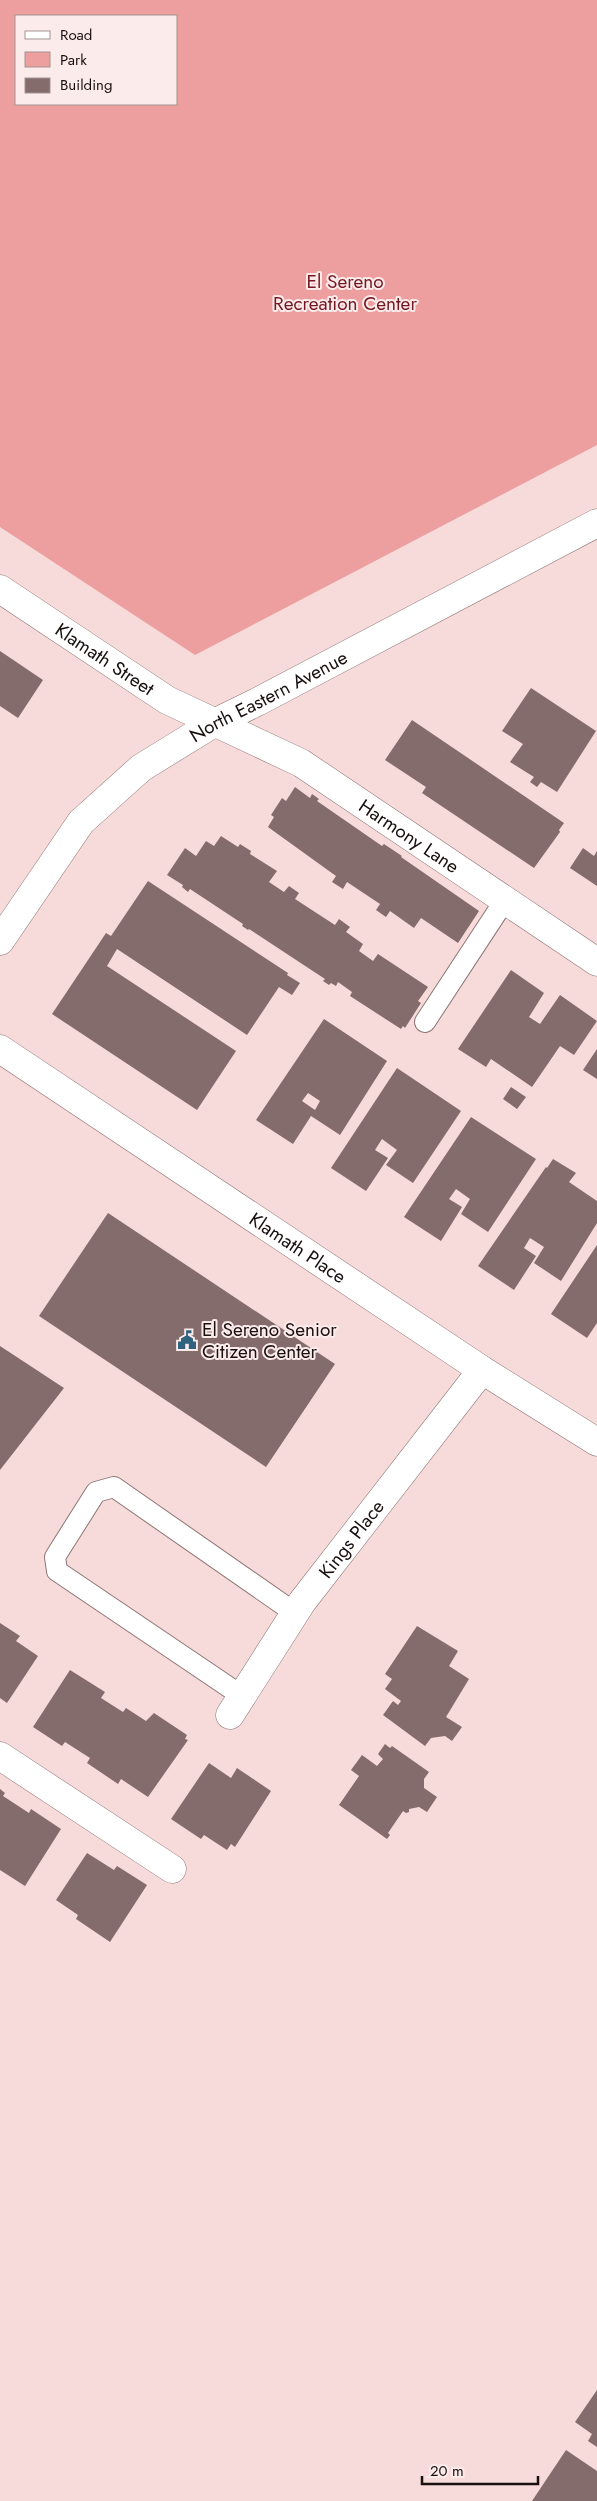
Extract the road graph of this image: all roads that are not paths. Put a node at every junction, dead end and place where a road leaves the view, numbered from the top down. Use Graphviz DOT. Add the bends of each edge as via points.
graph roads {
  1 [pos="597,523"];
  2 [pos="0,589"];
  3 [pos="214,723"];
  4 [pos="505,900"];
  5 [pos="0,940"];
  6 [pos="597,962"];
  7 [pos="424,1022"];
  8 [pos="0,1049"];
  9 [pos="482,1370"];
  10 [pos="597,1442"];
  11 [pos="295,1613"];
  12 [pos="236,1705"];
  13 [pos="0,1756"];
  14 [pos="172,1869"];
  1 -- 3 [label="street, North Eastern Avenue"];
  2 -- 3 [label="street, Klamath Street" via="167,700"];
  3 -- 4 [label="street, Harmony Lane" via="301,763"];
  3 -- 5 [label="street, North Eastern Avenue" via="141,768 80,822"];
  4 -- 6 [label="street, Harmony Lane"];
  4 -- 7 [label="lane"];
  8 -- 9 [label="street, Klamath Place"];
  9 -- 10 [label="street, Klamath Place"];
  9 -- 11 [label="street, Kings Place"];
  11 -- 12 [label="street, Kings Place"];
  11 -- 12 [label="lane" via="114,1487 96,1492 55,1557 57,1571"];
  13 -- 14 [label="street"];
}
